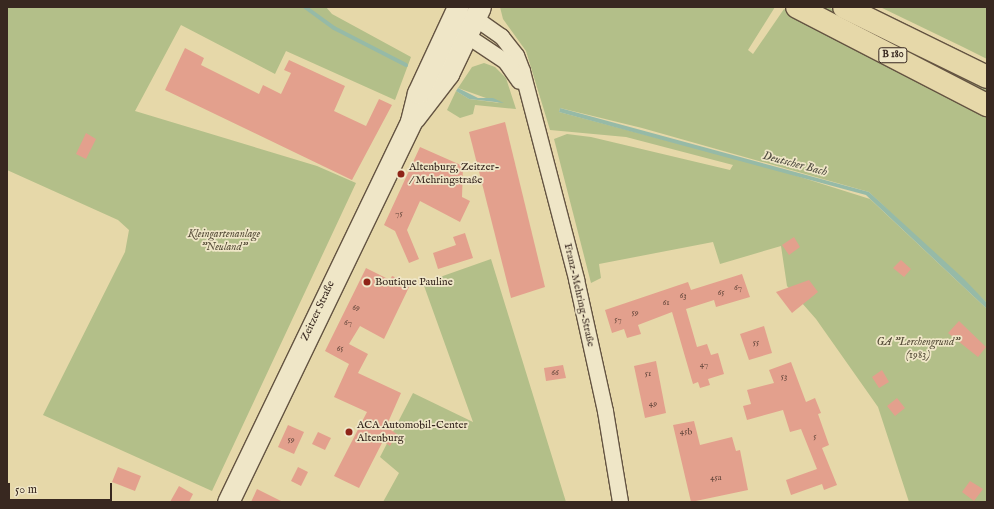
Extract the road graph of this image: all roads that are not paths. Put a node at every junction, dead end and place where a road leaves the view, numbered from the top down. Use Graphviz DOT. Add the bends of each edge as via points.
graph roads {
  1 [pos="797,7"];
  2 [pos="844,7"];
  3 [pos="464,17"];
  4 [pos="987,77"];
  5 [pos="987,105"];
  6 [pos="228,502"];
  7 [pos="620,502"];
  1 -- 5 [label="main road, B 180"];
  2 -- 4 [label="main road, B 180"];
  3 -- 6 [label="main road, Zeitzer Straße" via="418,93 411,121"];
  3 -- 7 [label="street, Franz-Mehring-Straße" via="505,61 527,91 576,279 606,411"];
}
